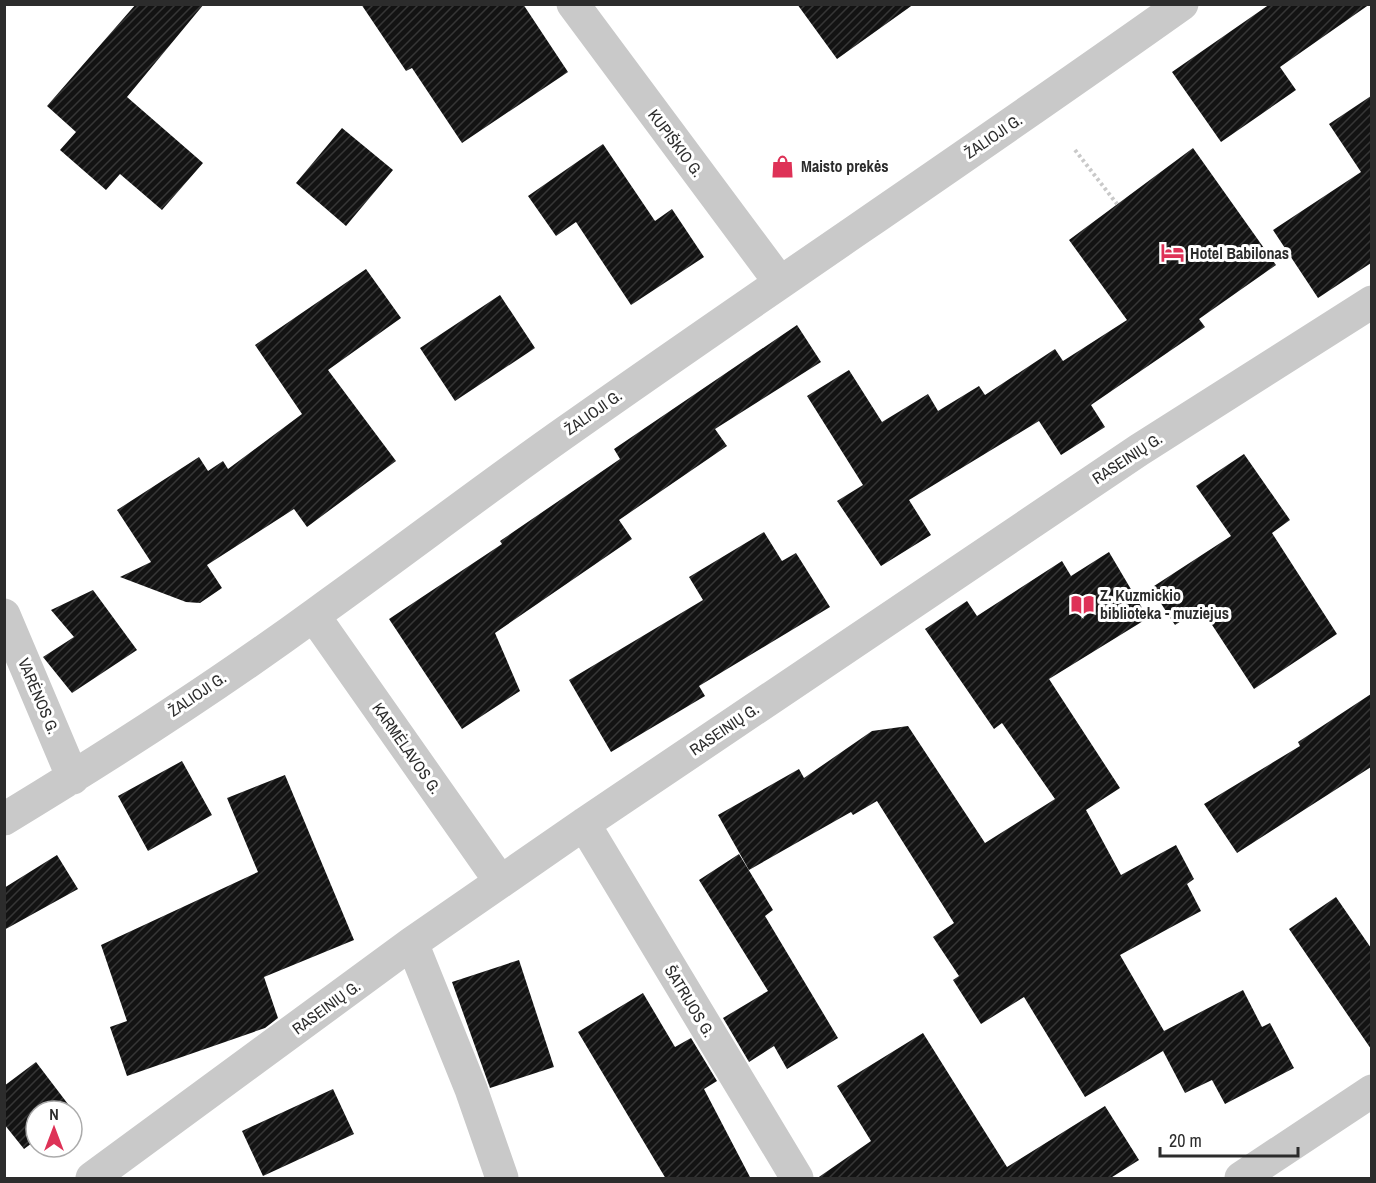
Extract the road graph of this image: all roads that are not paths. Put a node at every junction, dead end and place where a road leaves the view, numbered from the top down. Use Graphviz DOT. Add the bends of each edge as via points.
graph roads {
  1 [pos="573,4"];
  2 [pos="1182,4"];
  3 [pos="779,281"];
  4 [pos="1371,302"];
  5 [pos="4,615"];
  6 [pos="314,616"];
  7 [pos="73,778"];
  8 [pos="4,819"];
  9 [pos="584,824"];
  10 [pos="500,881"];
  11 [pos="412,944"];
  12 [pos="1371,1091"];
  13 [pos="92,1179"];
  14 [pos="502,1179"];
  15 [pos="796,1179"];
  16 [pos="1241,1179"];
  1 -- 3 [label="street, KUPIŠKIO G."];
  2 -- 3 [label="street, ŽALIOJI G."];
  3 -- 6 [label="street, ŽALIOJI G."];
  4 -- 9 [label="street, RASEINIŲ G." via="1139,450"];
  5 -- 7 [label="street, VARĖNOS G."];
  6 -- 7 [label="street, ŽALIOJI G."];
  6 -- 10 [label="street, KARMĖLAVOS G."];
  7 -- 8 [label="street, ŽALIOJI G."];
  9 -- 10 [label="street, RASEINIŲ G."];
  9 -- 15 [label="street, ŠATRIJOS G."];
  10 -- 11 [label="street, RASEINIŲ G."];
  11 -- 13 [label="street, RASEINIŲ G."];
  11 -- 14 [label="street" via="471,1089"];
  12 -- 16 [label="street"];
}
